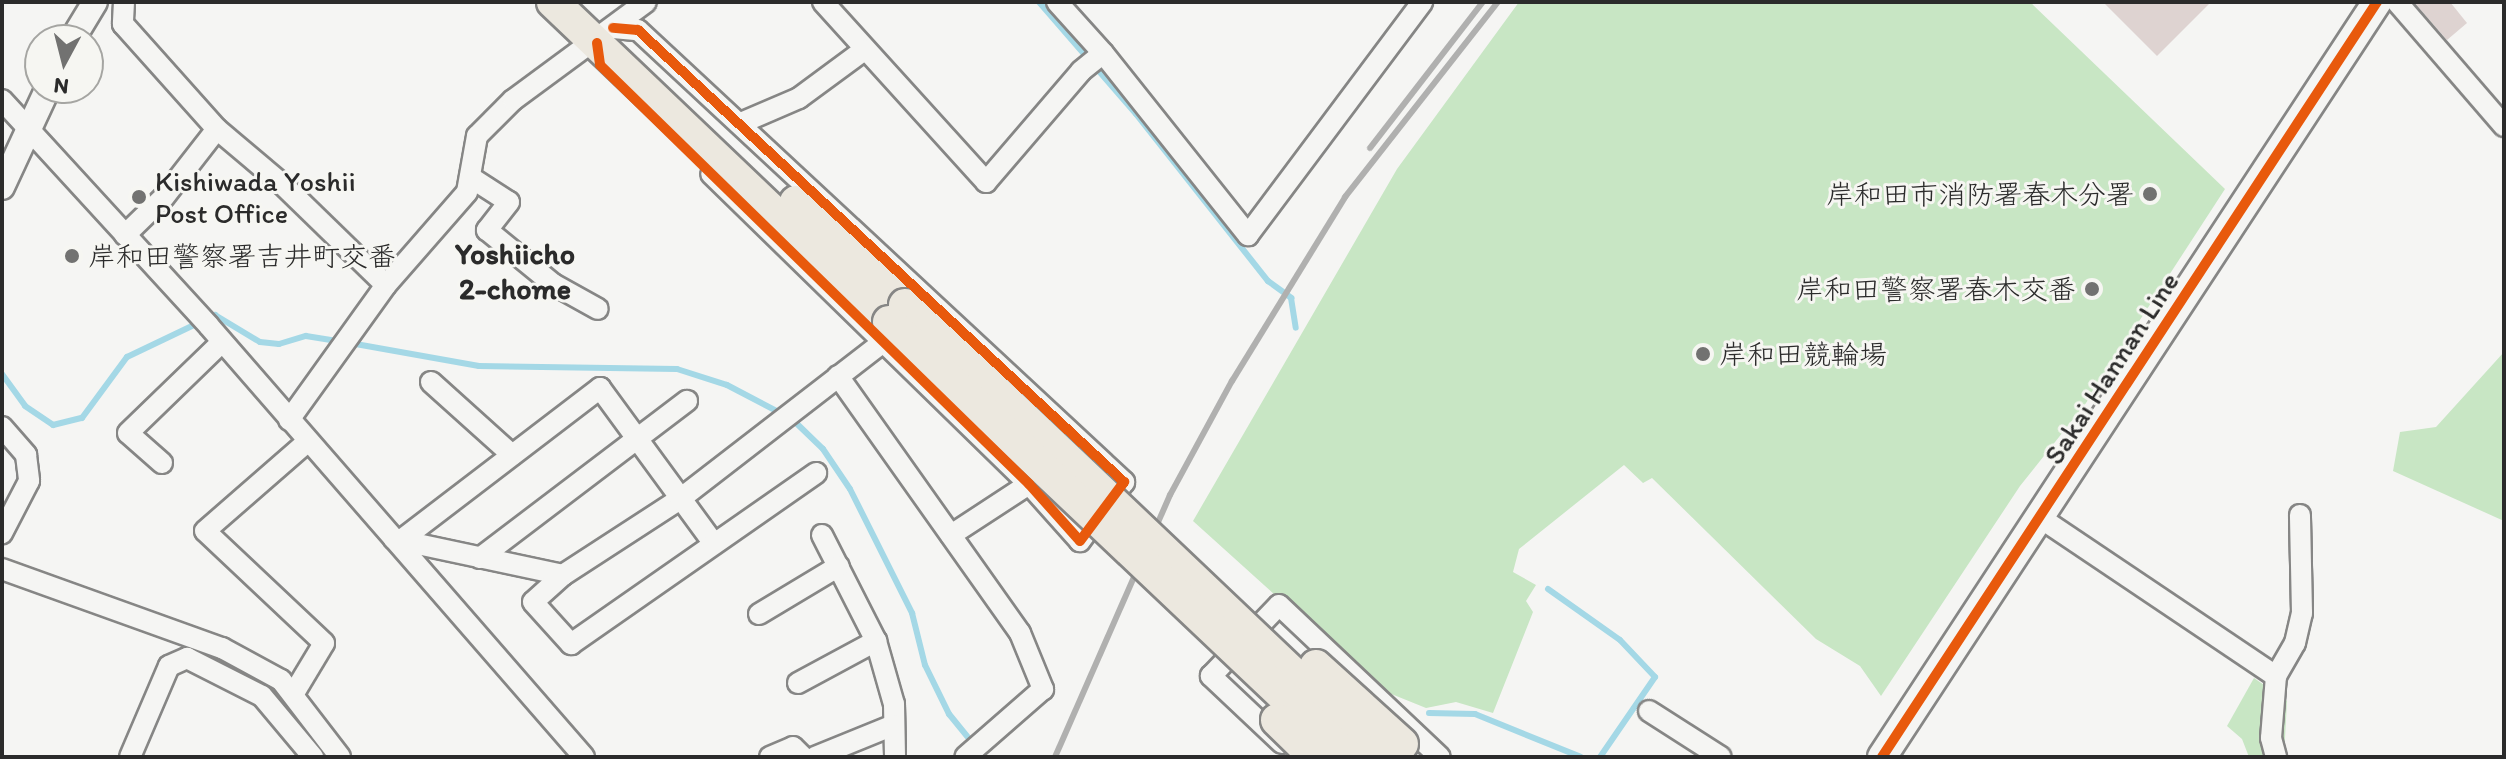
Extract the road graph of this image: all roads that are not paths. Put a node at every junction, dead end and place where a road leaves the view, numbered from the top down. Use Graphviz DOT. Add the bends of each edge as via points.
graph roads {
  1 [pos="95,2"];
  2 [pos="124,2"];
  3 [pos="553,2"];
  4 [pos="585,2"];
  5 [pos="646,2"];
  6 [pos="823,2"];
  7 [pos="1057,2"];
  8 [pos="1422,2"];
  9 [pos="2377,2"];
  10 [pos="2397,2"];
  11 [pos="82,24"];
  12 [pos="605,35"];
  13 [pos="864,50"];
  14 [pos="1103,53"];
  15 [pos="2,100"];
  16 [pos="40,104"];
  17 [pos="741,123"];
  18 [pos="2504,126"];
  19 [pos="217,129"];
  20 [pos="28,130"];
  21 [pos="470,177"];
  22 [pos="2,187"];
  23 [pos="125,235"];
  24 [pos="386,285"];
  25 [pos="598,309"];
  26 [pos="892,323"];
  27 [pos="222,342"];
  28 [pos="838,376"];
  29 [pos="431,382"];
  30 [pos="687,401"];
  31 [pos="1055,417"];
  32 [pos="289,420"];
  33 [pos="2,427"];
  34 [pos="636,438"];
  35 [pos="308,441"];
  36 [pos="512,455"];
  37 [pos="162,463"];
  38 [pos="1011,466"];
  39 [pos="816,473"];
  40 [pos="1029,484"];
  41 [pos="680,499"];
  42 [pos="2300,515"];
  43 [pos="2042,519"];
  44 [pos="2,533"];
  45 [pos="822,535"];
  46 [pos="951,535"];
  47 [pos="1131,537"];
  48 [pos="397,540"];
  49 [pos="714,544"];
  50 [pos="480,558"];
  51 [pos="839,566"];
  52 [pos="2,569"];
  53 [pos="563,575"];
  54 [pos="759,614"];
  55 [pos="876,641"];
  56 [pos="2276,676"];
  57 [pos="798,683"];
  58 [pos="294,693"];
  59 [pos="1656,723"];
  60 [pos="894,725"];
  61 [pos="1400,753"];
  62 [pos="130,757"];
  63 [pos="313,757"];
  64 [pos="340,757"];
  65 [pos="584,757"];
  66 [pos="770,757"];
  67 [pos="803,757"];
  68 [pos="815,757"];
  69 [pos="895,757"];
  70 [pos="965,757"];
  71 [pos="1296,757"];
  72 [pos="1315,757"];
  73 [pos="1348,757"];
  74 [pos="1440,757"];
  75 [pos="1721,757"];
  76 [pos="1882,757"];
  77 [pos="2276,757"];
  1 -- 11 [label="street"];
  2 -- 19 [label="street" via="123,24"];
  3 -- 12 [label="main road"];
  4 -- 12 [label="main road"];
  5 -- 12 [label="street"];
  6 -- 13 [label="street"];
  7 -- 14 [label="street"];
  8 -- 14 [label="street" via="1248,235"];
  9 -- 43 [label="main road, Sakai Hannan Line"];
  10 -- 18 [label="street"];
  12 -- 17 [label="street" via="638,30"];
  12 -- 21 [label="street" via="513,100 477,136"];
  12 -- 26 [label="main road"];
  13 -- 14 [label="street" via="986,182 1081,71"];
  13 -- 17 [label="street" via="799,98"];
  15 -- 20 [label="street"];
  16 -- 20 [label="street"];
  17 -- 31 [label="street"];
  19 -- 23 [label="street" via="164,197"];
  19 -- 24 [label="street"];
  20 -- 22 [label="street"];
  20 -- 23 [label="street"];
  21 -- 24 [label="street" via="467,192"];
  21 -- 25 [label="street" via="509,202 487,230 553,284"];
  23 -- 27 [label="street"];
  24 -- 32 [label="street"];
  26 -- 28 [label="street"];
  26 -- 38 [label="street"];
  26 -- 47 [label="main road, bridge"];
  27 -- 32 [label="street"];
  27 -- 37 [label="street" via="128,433"];
  28 -- 41 [label="street"];
  28 -- 46 [label="street"];
  29 -- 36 [label="street"];
  30 -- 34 [label="street"];
  31 -- 38 [label="street"];
  31 -- 40 [label="street" via="1124,482 1080,541"];
  32 -- 35 [label="street"];
  33 -- 44 [label="street" via="26,455 29,481"];
  34 -- 36 [label="street" via="600,388"];
  34 -- 41 [label="street"];
  34 -- 50 [label="street"];
  35 -- 48 [label="street"];
  35 -- 58 [label="street" via="205,531 324,643"];
  36 -- 48 [label="street"];
  38 -- 40 [label="street"];
  39 -- 49 [label="street"];
  40 -- 46 [label="street"];
  41 -- 49 [label="street"];
  41 -- 53 [label="street"];
  42 -- 56 [label="street" via="2302,613 2295,643"];
  43 -- 56 [label="street"];
  43 -- 76 [label="main road, Sakai Hannan Line"];
  45 -- 51 [label="street"];
  46 -- 70 [label="street" via="1020,633 1043,689"];
  47 -- 61 [label="main road, bridge"];
  47 -- 72 [label="main road, bridge" via="1186,629"];
  47 -- 73 [label="main road, bridge"];
  48 -- 50 [label="street"];
  48 -- 65 [label="street"];
  49 -- 53 [label="street" via="571,644 533,602"];
  50 -- 53 [label="street"];
  51 -- 54 [label="street"];
  51 -- 55 [label="street"];
  52 -- 58 [label="street" via="222,648"];
  55 -- 57 [label="street"];
  55 -- 60 [label="street" via="894,704"];
  56 -- 77 [label="street" via="2271,738"];
  58 -- 64 [label="street"];
  59 -- 75 [label="street"];
  60 -- 68 [label="street"];
  60 -- 69 [label="street"];
  62 -- 63 [label="street" via="169,666 187,658 262,696"];
  66 -- 67 [label="street" via="793,747"];
  71 -- 74 [label="street" via="1211,676 1279,605"];
}
